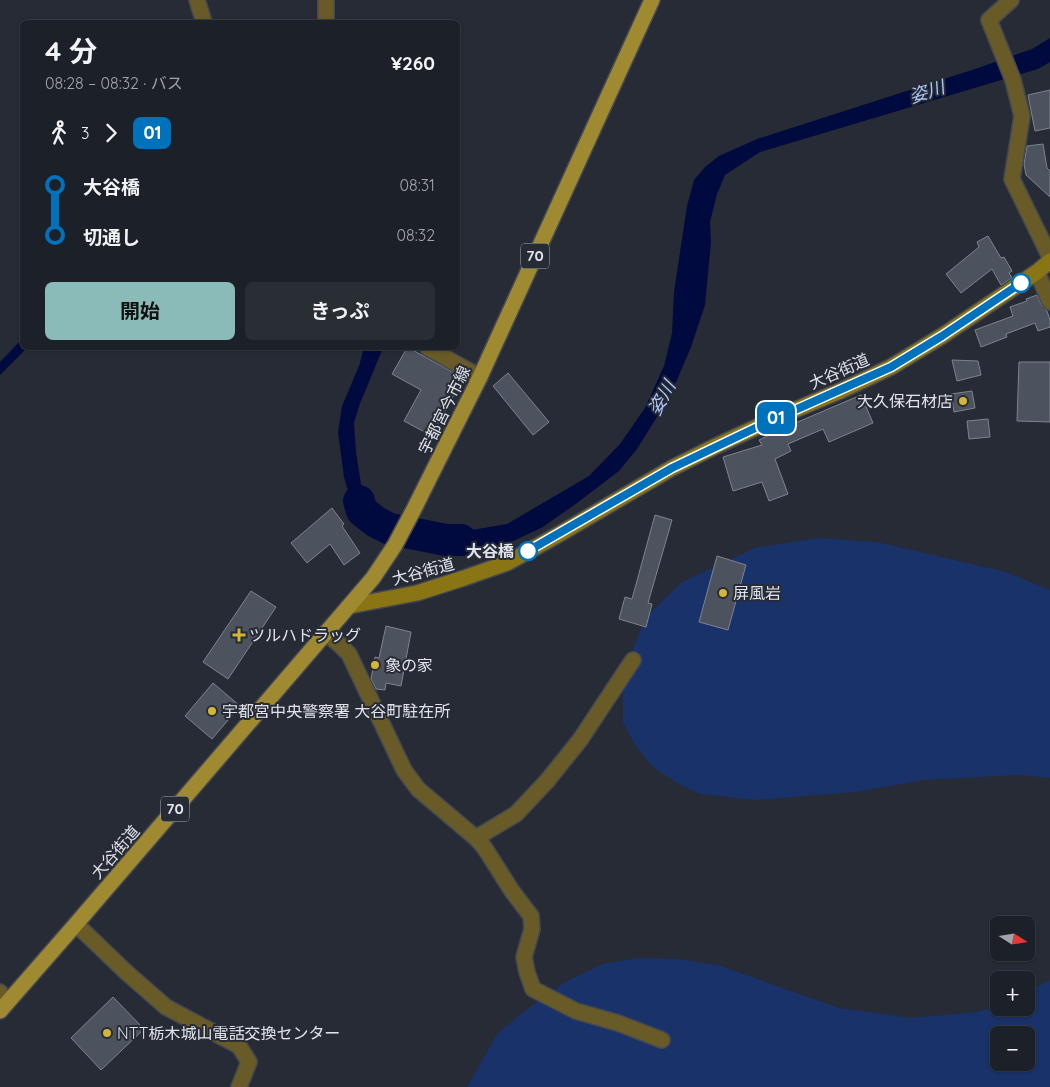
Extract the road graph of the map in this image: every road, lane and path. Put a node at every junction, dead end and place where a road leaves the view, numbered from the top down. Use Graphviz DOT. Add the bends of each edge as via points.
graph roads {
  1 [pos="198,0"];
  2 [pos="326,0"];
  3 [pos="652,0"];
  4 [pos="1011,0"];
  5 [pos="203,20"];
  6 [pos="326,20"];
  7 [pos="1050,257"];
  8 [pos="1050,261"];
  9 [pos="1037,272"];
  10 [pos="1050,302"];
  11 [pos="432,350"];
  12 [pos="480,377"];
  13 [pos="349,606"];
  14 [pos="326,633"];
  15 [pos="633,660"];
  16 [pos="476,838"];
  17 [pos="76,924"];
  18 [pos="2,1002"];
  19 [pos="662,1040"];
  20 [pos="239,1087"];
  1 -- 5 [label="street"];
  2 -- 6 [label="street"];
  3 -- 12 [label="main road, 宇都宮今市線 / 70"];
  4 -- 7 [label="street" via="989,20 1013,80 1022,116 1012,179"];
  8 -- 9 [label="main road, 大谷街道"];
  9 -- 10 [label="street"];
  9 -- 13 [label="main road, 大谷街道" via="891,367 672,468 507,562 417,593"];
  11 -- 12 [label="street"];
  12 -- 13 [label="main road, 宇都宮今市線 / 70" via="395,545"];
  13 -- 14 [label="main road, 大谷街道 / 70"];
  14 -- 16 [label="street" via="349,654 408,776 418,789"];
  14 -- 17 [label="main road, 大谷街道 / 70"];
  15 -- 16 [label="street" via="580,740 547,781 516,814"];
  16 -- 19 [label="street" via="531,916 532,930 524,957 533,988 576,1011"];
  17 -- 18 [label="main road, 大谷街道 / 70"];
  17 -- 20 [label="street" via="166,1008 239,1046 249,1062"];
}
